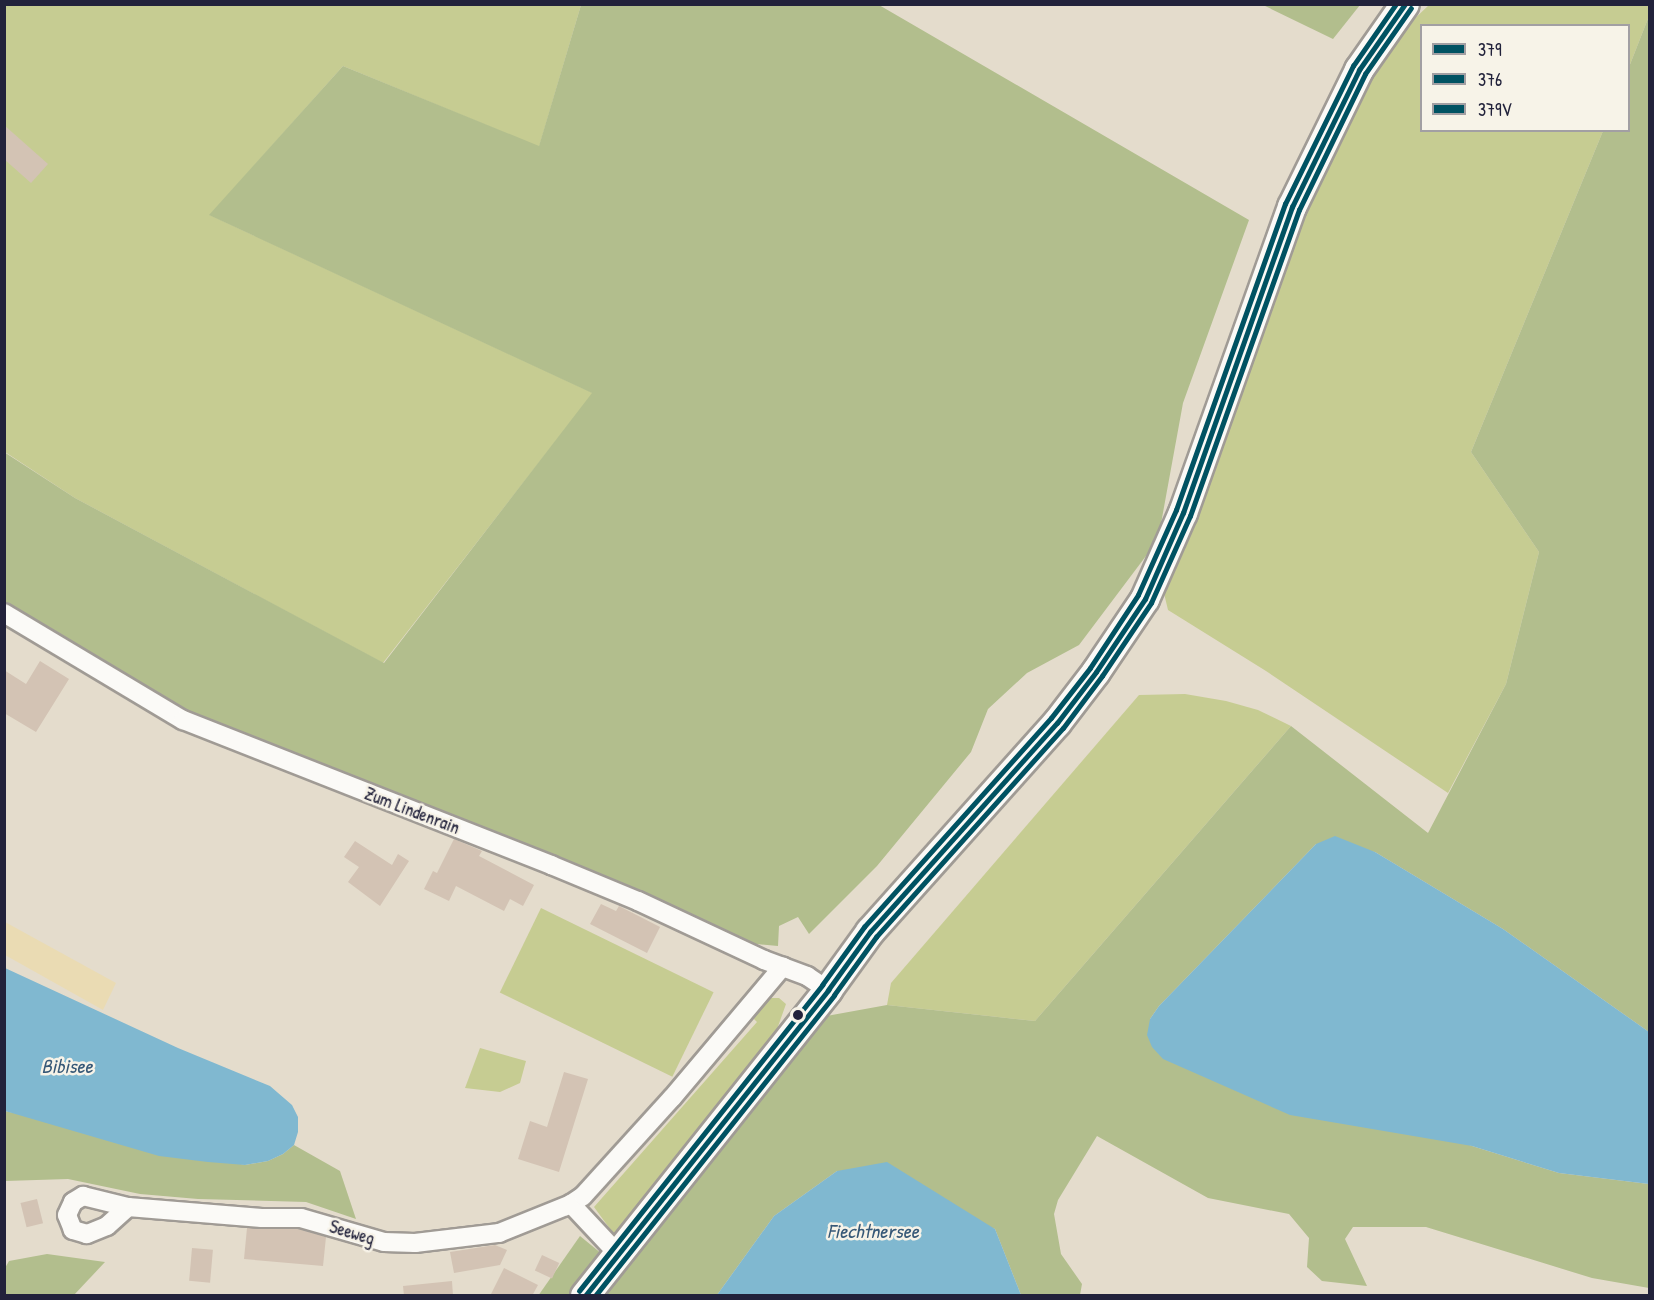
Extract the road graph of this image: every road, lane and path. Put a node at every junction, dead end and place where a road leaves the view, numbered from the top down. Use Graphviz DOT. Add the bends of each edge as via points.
graph roads {
  1 [pos="1405,4"];
  2 [pos="4,613"];
  3 [pos="783,966"];
  4 [pos="828,990"];
  5 [pos="571,1204"];
  6 [pos="128,1207"];
  7 [pos="618,1254"];
  8 [pos="585,1296"];
  1 -- 4 [label="main road" via="1359,70 1292,207 1183,513 1145,598 1057,723 870,932"];
  2 -- 3 [label="street, Zum Lindenrain" via="183,720 551,865"];
  3 -- 4 [label="street, Zum Lindenrain"];
  3 -- 5 [label="street, Seeweg" via="672,1098 583,1196"];
  4 -- 7 [label="main road"];
  5 -- 6 [label="street, Seeweg" via="499,1233 415,1243 384,1242 301,1218"];
  5 -- 7 [label="street"];
  7 -- 8 [label="main road"];
}
